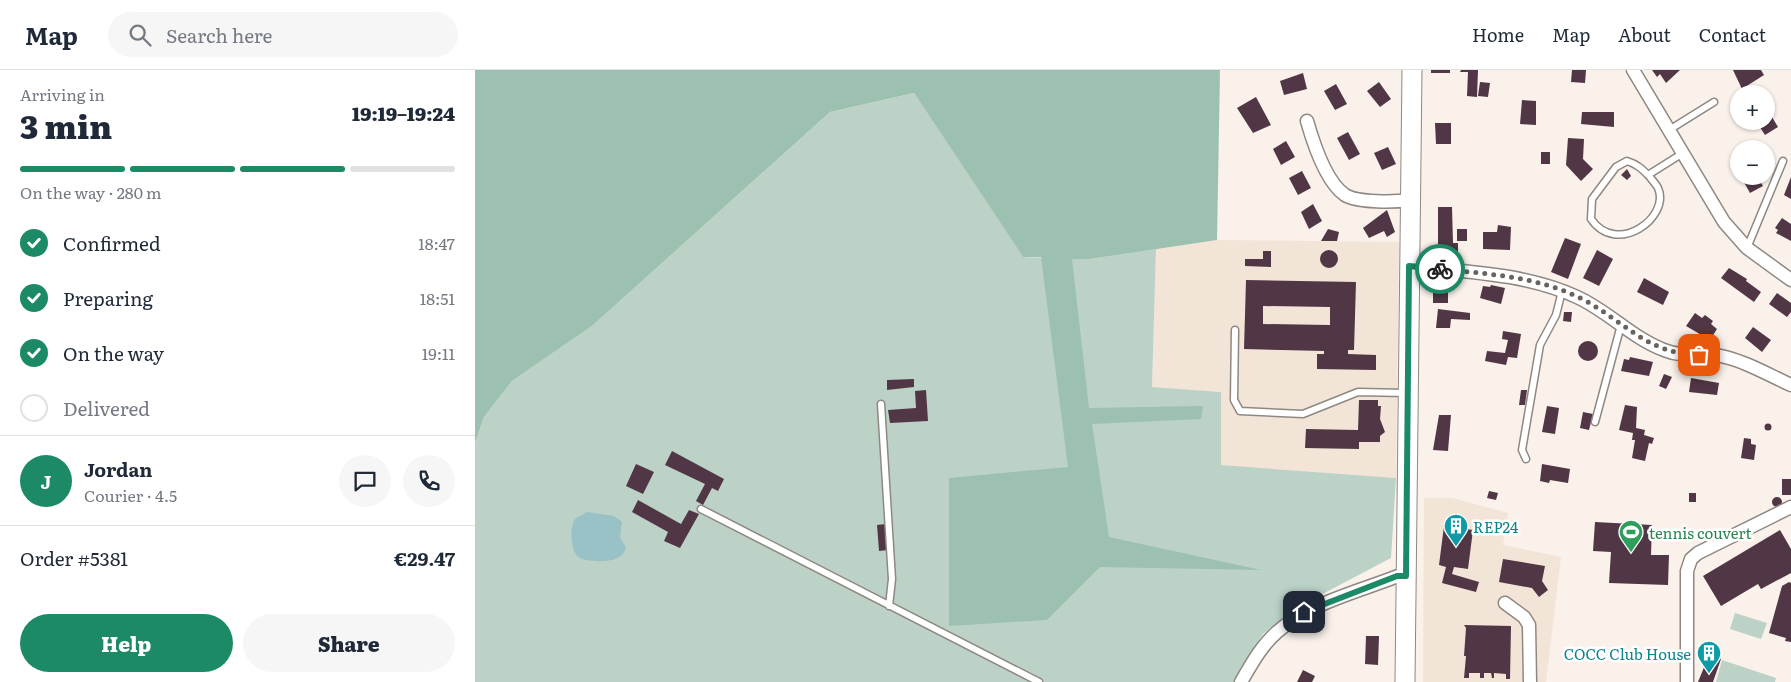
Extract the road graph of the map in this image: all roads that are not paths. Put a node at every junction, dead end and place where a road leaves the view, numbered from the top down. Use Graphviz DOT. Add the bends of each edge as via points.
graph roads {
  1 [pos="1412,70"];
  2 [pos="1633,70"];
  3 [pos="1714,102"];
  4 [pos="1307,121"];
  5 [pos="1669,130"];
  6 [pos="1683,153"];
  7 [pos="1783,161"];
  8 [pos="1648,175"];
  9 [pos="1410,200"];
  10 [pos="1747,248"];
  11 [pos="1409,266"];
  12 [pos="1791,280"];
  13 [pos="1562,291"];
  14 [pos="1621,324"];
  15 [pos="1235,330"];
  16 [pos="1791,385"];
  17 [pos="1407,393"];
  18 [pos="881,404"];
  19 [pos="1595,422"];
  20 [pos="1526,459"];
  21 [pos="1791,507"];
  22 [pos="701,509"];
  23 [pos="1406,576"];
  24 [pos="1505,603"];
  25 [pos="889,606"];
  26 [pos="1039,682"];
  27 [pos="1241,682"];
  28 [pos="1405,682"];
  29 [pos="1530,682"];
  30 [pos="1687,682"];
  1 -- 9 [label="main road"];
  2 -- 5 [label="street"];
  3 -- 5 [label="lane"];
  4 -- 9 [label="street" via="1315,147 1333,181 1345,194 1364,199"];
  5 -- 6 [label="street"];
  6 -- 8 [label="lane"];
  6 -- 10 [label="street" via="1724,222"];
  7 -- 10 [label="lane"];
  8 -- 8 [label="lane" via="1627,161 1616,167 1592,199 1590,211 1595,225 1611,235 1620,236 1646,223 1660,202 1658,187"];
  9 -- 11 [label="main road"];
  10 -- 12 [label="street"];
  11 -- 13 [label="street" via="1515,278"];
  11 -- 17 [label="main road"];
  13 -- 14 [label="street" via="1578,297"];
  13 -- 20 [label="lane" via="1555,315 1540,344 1523,450"];
  14 -- 16 [label="street" via="1665,351 1730,358"];
  14 -- 19 [label="lane"];
  15 -- 17 [label="lane" via="1234,400 1240,411 1303,414 1358,392"];
  17 -- 23 [label="main road"];
  18 -- 25 [label="lane" via="892,579"];
  21 -- 30 [label="street" via="1691,559 1687,571"];
  22 -- 25 [label="lane"];
  23 -- 27 [label="street" via="1397,576 1304,612 1276,633 1254,659"];
  23 -- 28 [label="main road"];
  24 -- 29 [label="street" via="1524,617 1529,625"];
  25 -- 26 [label="lane"];
}
